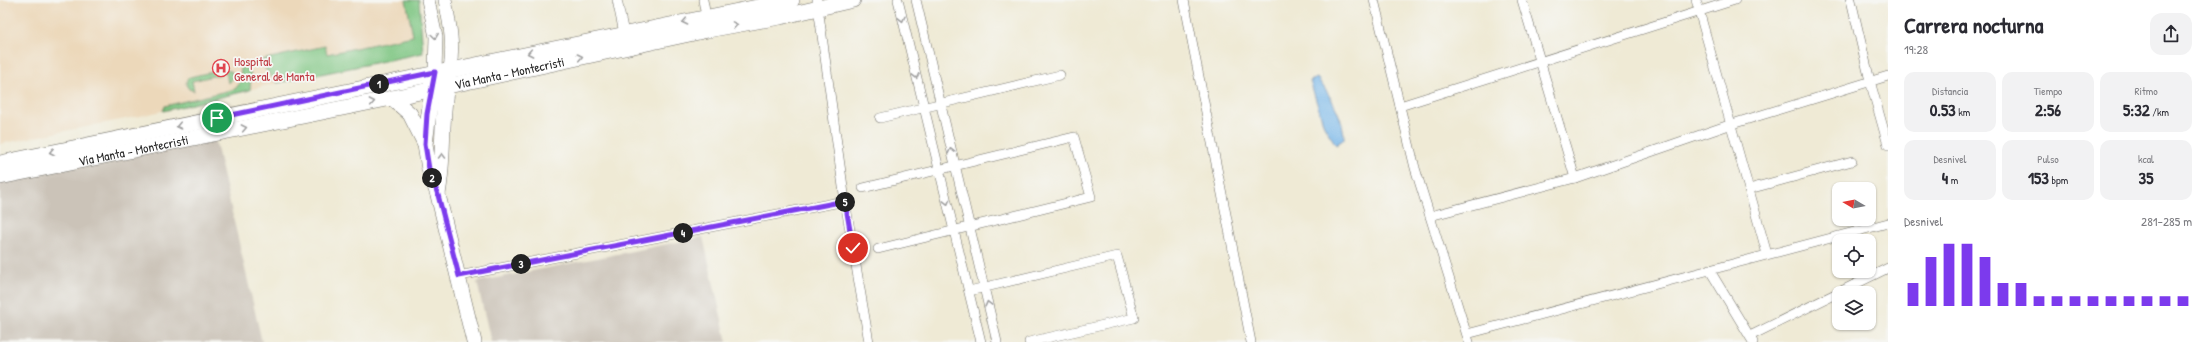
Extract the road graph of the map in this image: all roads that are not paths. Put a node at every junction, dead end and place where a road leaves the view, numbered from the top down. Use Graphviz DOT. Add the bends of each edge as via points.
graph roads {
  1 [pos="428,0"];
  2 [pos="445,0"];
  3 [pos="617,0"];
  4 [pos="703,0"];
  5 [pos="854,0"];
  6 [pos="898,0"];
  7 [pos="916,0"];
  8 [pos="1184,0"];
  9 [pos="1374,0"];
  10 [pos="1522,0"];
  11 [pos="1696,0"];
  12 [pos="1735,0"];
  13 [pos="1851,0"];
  14 [pos="818,4"];
  15 [pos="781,5"];
  16 [pos="1699,10"];
  17 [pos="707,23"];
  18 [pos="625,41"];
  19 [pos="927,50"];
  20 [pos="911,54"];
  21 [pos="1540,60"];
  22 [pos="450,69"];
  23 [pos="435,72"];
  24 [pos="1060,75"];
  25 [pos="1888,76"];
  26 [pos="1870,82"];
  27 [pos="446,87"];
  28 [pos="431,90"];
  29 [pos="392,98"];
  30 [pos="940,103"];
  31 [pos="1400,106"];
  32 [pos="924,107"];
  33 [pos="880,118"];
  34 [pos="1732,124"];
  35 [pos="425,144"];
  36 [pos="1888,145"];
  37 [pos="1852,161"];
  38 [pos="0,163"];
  39 [pos="955,167"];
  40 [pos="939,170"];
  41 [pos="0,177"];
  42 [pos="1575,178"];
  43 [pos="863,188"];
  44 [pos="1749,189"];
  45 [pos="438,195"];
  46 [pos="845,201"];
  47 [pos="1430,216"];
  48 [pos="1888,223"];
  49 [pos="968,226"];
  50 [pos="954,230"];
  51 [pos="878,249"];
  52 [pos="1767,254"];
  53 [pos="1888,268"];
  54 [pos="1710,269"];
  55 [pos="459,276"];
  56 [pos="984,287"];
  57 [pos="969,291"];
  58 [pos="1468,338"];
  59 [pos="1751,339"];
  60 [pos="474,342"];
  61 [pos="869,342"];
  62 [pos="981,342"];
  63 [pos="997,342"];
  64 [pos="1029,342"];
  65 [pos="1251,342"];
  1 -- 23 [label="main road, one-way" via="436,37"];
  2 -- 22 [label="main road" via="452,35"];
  3 -- 18 [label="street"];
  4 -- 17 [label="street"];
  5 -- 14 [label="main road, Vía Manta - Montecristi"];
  6 -- 20 [label="street, one-way"];
  7 -- 19 [label="street"];
  8 -- 65 [label="street"];
  9 -- 31 [label="street"];
  10 -- 21 [label="street"];
  11 -- 16 [label="street"];
  12 -- 16 [label="street"];
  13 -- 26 [label="street"];
  14 -- 15 [label="main road, Vía Manta - Montecristi"];
  14 -- 46 [label="street"];
  15 -- 17 [label="main road, Vía Manta - Montecristi"];
  16 -- 21 [label="street"];
  16 -- 34 [label="street"];
  17 -- 18 [label="main road, Vía Manta - Montecristi"];
  18 -- 22 [label="main road, Vía Manta - Montecristi, one-way"];
  27 -- 18 [label="main road, Vía Manta - Montecristi, one-way"];
  19 -- 20 [label="street"];
  19 -- 30 [label="street"];
  20 -- 32 [label="street, one-way"];
  21 -- 31 [label="street"];
  21 -- 42 [label="street"];
  22 -- 23 [label="main road, Vía Manta - Montecristi"];
  22 -- 27 [label="main road"];
  23 -- 28 [label="main road"];
  23 -- 38 [label="main road, Vía Manta - Montecristi, one-way"];
  24 -- 30 [label="street"];
  25 -- 26 [label="street"];
  26 -- 34 [label="street"];
  26 -- 36 [label="street"];
  27 -- 28 [label="main road, Vía Manta - Montecristi"];
  45 -- 27 [label="main road, one-way" via="442,171 443,101"];
  28 -- 29 [label="main road, Vía Manta - Montecristi"];
  28 -- 35 [label="main road"];
  29 -- 35 [label="main road" via="410,114"];
  41 -- 29 [label="main road, Vía Manta - Montecristi, one-way"];
  30 -- 32 [label="street"];
  39 -- 30 [label="street, one-way"];
  31 -- 47 [label="street"];
  32 -- 33 [label="street"];
  32 -- 40 [label="street"];
  34 -- 42 [label="street"];
  34 -- 44 [label="street"];
  35 -- 45 [label="main road" via="429,169"];
  37 -- 44 [label="street"];
  39 -- 40 [label="street"];
  39 -- 49 [label="street"];
  39 -- 49 [label="street" via="1074,137 1092,197"];
  40 -- 43 [label="street"];
  40 -- 50 [label="street, one-way"];
  42 -- 47 [label="street"];
  44 -- 52 [label="street"];
  45 -- 55 [label="main road"];
  46 -- 55 [label="street"];
  46 -- 61 [label="street"];
  47 -- 58 [label="street"];
  48 -- 52 [label="street"];
  49 -- 50 [label="street"];
  49 -- 56 [label="street"];
  50 -- 51 [label="street"];
  50 -- 57 [label="street"];
  52 -- 54 [label="street"];
  53 -- 59 [label="street"];
  54 -- 58 [label="street"];
  54 -- 59 [label="street"];
  55 -- 60 [label="main road"];
  56 -- 57 [label="street"];
  63 -- 56 [label="street, one-way"];
  56 -- 64 [label="street" via="1118,256 1134,318"];
  57 -- 62 [label="street"];
}
